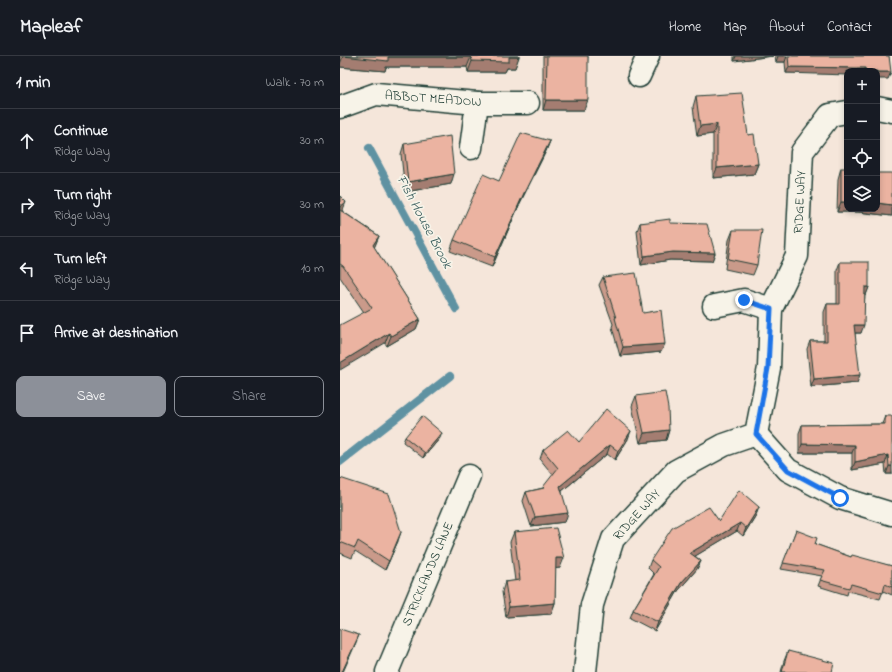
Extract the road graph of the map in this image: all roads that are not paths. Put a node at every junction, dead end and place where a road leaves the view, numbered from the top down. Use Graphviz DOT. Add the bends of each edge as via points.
graph roads {
  1 [pos="648,56"];
  2 [pos="639,76"];
  3 [pos="478,103"];
  4 [pos="528,103"];
  5 [pos="340,107"];
  6 [pos="880,109"];
  7 [pos="892,111"];
  8 [pos="844,112"];
  9 [pos="471,148"];
  10 [pos="714,306"];
  11 [pos="771,309"];
  12 [pos="756,434"];
  13 [pos="469,476"];
  14 [pos="892,514"];
  15 [pos="387,672"];
  16 [pos="585,672"];
  1 -- 2 [label="street"];
  3 -- 4 [label="street, ABBOT MEADOW"];
  3 -- 5 [label="street, ABBOT MEADOW" via="376,94"];
  3 -- 9 [label="street"];
  6 -- 7 [label="street"];
  8 -- 11 [label="street, RIDGE WAY" via="830,114 802,152 797,256"];
  10 -- 11 [label="street" via="744,300"];
  11 -- 12 [label="street, RIDGE WAY" via="768,368"];
  12 -- 14 [label="street" via="788,470 840,498"];
  12 -- 16 [label="street, RIDGE WAY" via="724,445 676,471 613,539 592,605"];
  13 -- 15 [label="street, STRICKLANDS LANE"];
}
